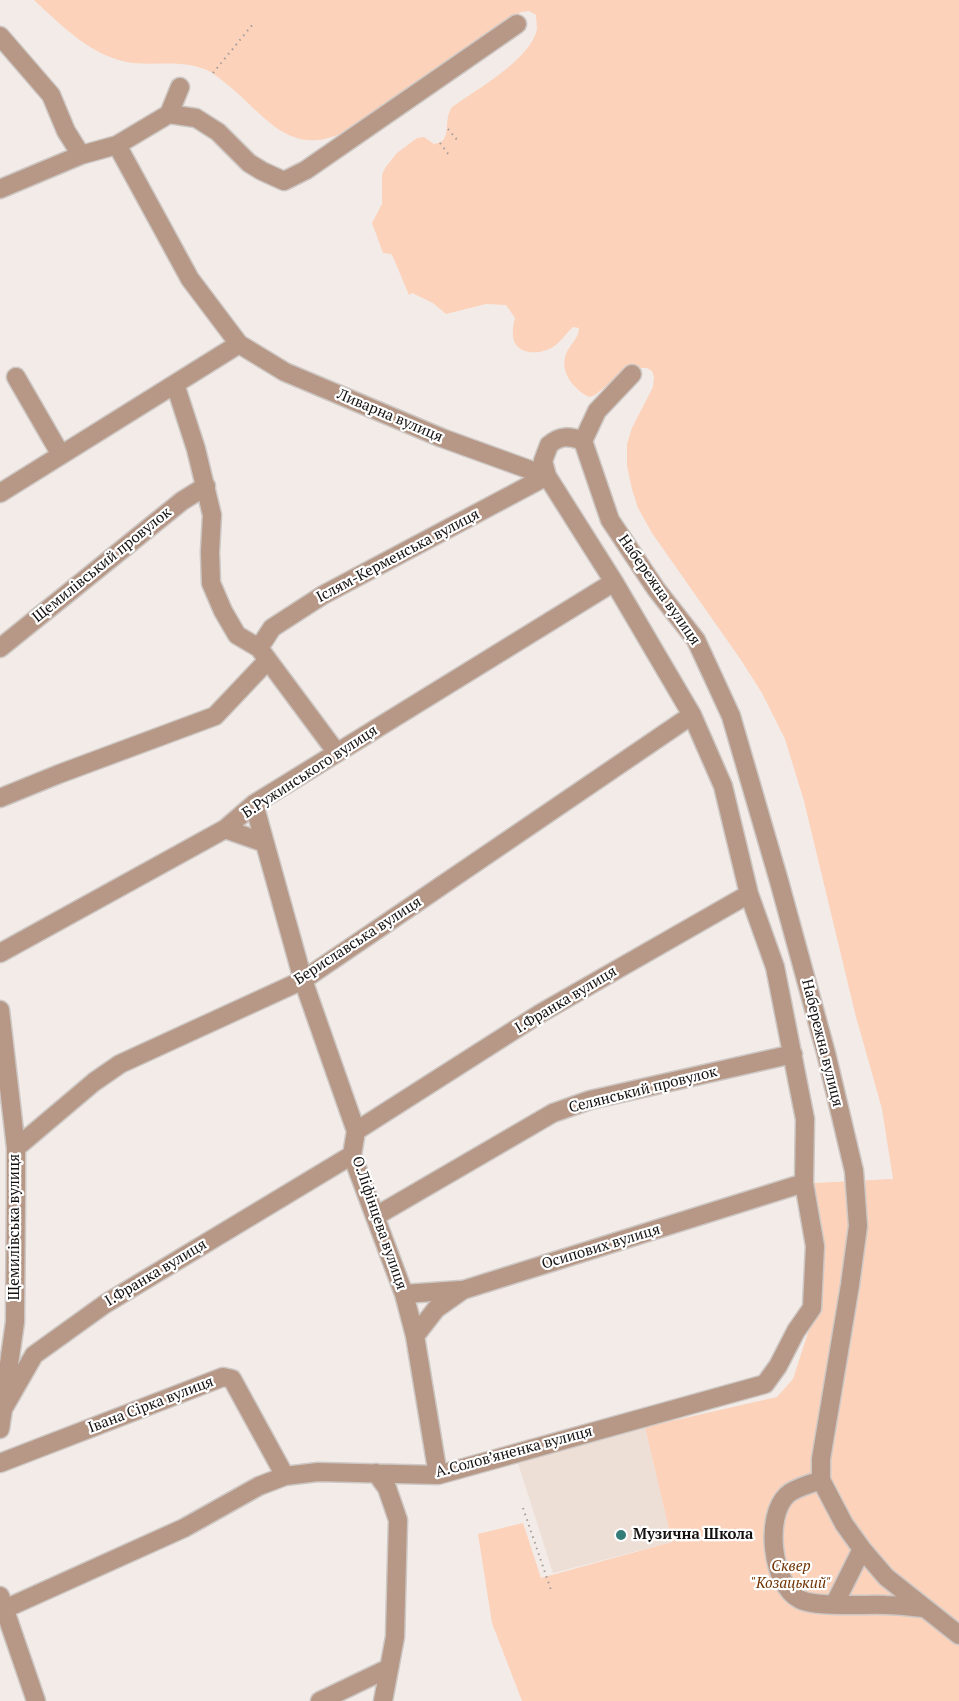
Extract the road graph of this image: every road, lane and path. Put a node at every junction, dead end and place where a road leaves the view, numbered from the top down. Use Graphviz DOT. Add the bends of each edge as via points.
graph roads {
  1 [pos="253,24"];
  2 [pos="517,24"];
  3 [pos="0,36"];
  4 [pos="213,73"];
  5 [pos="180,87"];
  6 [pos="169,114"];
  7 [pos="448,129"];
  8 [pos="458,141"];
  9 [pos="440,143"];
  10 [pos="117,145"];
  11 [pos="449,154"];
  12 [pos="81,155"];
  13 [pos="0,189"];
  14 [pos="238,344"];
  15 [pos="632,374"];
  16 [pos="16,376"];
  17 [pos="175,384"];
  18 [pos="583,441"];
  19 [pos="61,455"];
  20 [pos="547,476"];
  21 [pos="206,486"];
  22 [pos="0,493"];
  23 [pos="615,582"];
  24 [pos="0,648"];
  25 [pos="263,654"];
  26 [pos="692,715"];
  27 [pos="338,753"];
  28 [pos="0,798"];
  29 [pos="254,804"];
  30 [pos="225,829"];
  31 [pos="265,843"];
  32 [pos="749,894"];
  33 [pos="0,953"];
  34 [pos="303,980"];
  35 [pos="0,1010"];
  36 [pos="793,1054"];
  37 [pos="356,1131"];
  38 [pos="16,1148"];
  39 [pos="352,1155"];
  40 [pos="804,1183"];
  41 [pos="8,1198"];
  42 [pos="376,1216"];
  43 [pos="463,1290"];
  44 [pos="404,1294"];
  45 [pos="415,1336"];
  46 [pos="3,1409"];
  47 [pos="0,1429"];
  48 [pos="0,1464"];
  49 [pos="376,1473"];
  50 [pos="438,1475"];
  51 [pos="285,1476"];
  52 [pos="820,1480"];
  53 [pos="523,1508"];
  54 [pos="862,1549"];
  55 [pos="552,1593"];
  56 [pos="834,1605"];
  57 [pos="2,1606"];
  58 [pos="923,1608"];
  59 [pos="959,1635"];
  60 [pos="389,1668"];
  61 [pos="36,1701"];
  62 [pos="320,1701"];
  63 [pos="382,1701"];
  1 -- 4 [label="path"];
  2 -- 6 [label="street" via="306,170 284,181 249,163 218,132 196,118"];
  3 -- 12 [label="street" via="51,95"];
  5 -- 6 [label="street"];
  6 -- 10 [label="street"];
  7 -- 8 [label="path"];
  9 -- 11 [label="path"];
  10 -- 12 [label="street"];
  10 -- 14 [label="street, Ливарна вулиця" via="190,279"];
  12 -- 13 [label="street"];
  14 -- 17 [label="street"];
  14 -- 20 [label="street, Ливарна вулиця" via="285,372 442,438"];
  15 -- 18 [label="street" via="597,411"];
  16 -- 19 [label="street"];
  17 -- 19 [label="street"];
  17 -- 21 [label="street"];
  18 -- 20 [label="street" via="570,436 549,445 543,461"];
  18 -- 52 [label="street, Набережна вулиця" via="610,520 696,640 731,716 826,1053 854,1171 858,1226"];
  19 -- 22 [label="street"];
  20 -- 23 [label="street"];
  20 -- 25 [label="street, Іслям-Керменська вулиця" via="323,595 272,628"];
  21 -- 24 [label="street, Щемилівський провулок" via="182,501"];
  21 -- 25 [label="street" via="212,515 211,583 237,635"];
  23 -- 26 [label="street"];
  23 -- 27 [label="street, Б.Ружинського вулиця"];
  25 -- 27 [label="street"];
  25 -- 28 [label="street, Іслям-Керменська вулиця" via="215,716"];
  26 -- 32 [label="street" via="723,786"];
  26 -- 34 [label="street, Бериславська вулиця"];
  27 -- 29 [label="street, Б.Ружинського вулиця"];
  29 -- 30 [label="street, Б.Ружинського вулиця"];
  29 -- 31 [label="street, О.Ліфінцева вулиця"];
  30 -- 31 [label="street"];
  30 -- 33 [label="street, Б.Ружинського вулиця"];
  31 -- 34 [label="street, О.Ліфінцева вулиця"];
  32 -- 36 [label="street" via="775,967"];
  32 -- 37 [label="street, І.Франка вулиця" via="541,1013"];
  34 -- 37 [label="street, О.Ліфінцева вулиця"];
  34 -- 38 [label="street, Бериславська вулиця" via="120,1064"];
  35 -- 38 [label="street, Щемилівська вулиця"];
  36 -- 40 [label="street" via="806,1119"];
  36 -- 42 [label="street, Селянський провулок" via="590,1100 553,1113"];
  37 -- 39 [label="street, О.Ліфінцева вулиця"];
  38 -- 41 [label="street, Щемилівська вулиця"];
  39 -- 42 [label="street, О.Ліфінцева вулиця"];
  39 -- 46 [label="street, І.Франка вулиця" via="105,1304 34,1355"];
  40 -- 43 [label="street, Осипових вулиця"];
  40 -- 50 [label="street, А.Солов’яненка вулиця" via="815,1246 812,1308 765,1384"];
  41 -- 46 [label="street, Щемилівська вулиця" via="15,1322"];
  42 -- 44 [label="street, О.Ліфінцева вулиця"];
  43 -- 44 [label="street"];
  43 -- 45 [label="street, Осипових вулиця" via="436,1309"];
  44 -- 45 [label="street, О.Ліфінцева вулиця"];
  45 -- 50 [label="street, О.Ліфінцева вулиця"];
  46 -- 47 [label="street, І.Франка вулиця"];
  48 -- 51 [label="street, Івана Сірка вулиця" via="223,1377 232,1379"];
  49 -- 50 [label="street, А.Солов’яненка вулиця"];
  49 -- 51 [label="street, А.Солов’яненка вулиця"];
  49 -- 60 [label="street" via="387,1488 398,1520 395,1637"];
  51 -- 57 [label="street, А.Солов’яненка вулиця" via="258,1486 184,1528"];
  52 -- 54 [label="street"];
  52 -- 56 [label="street" via="787,1494 773,1526 774,1550 787,1589 800,1600"];
  53 -- 55 [label="path"];
  54 -- 56 [label="street"];
  54 -- 58 [label="street"];
  56 -- 58 [label="street"];
  57 -- 61 [label="street"];
  58 -- 59 [label="street"];
  60 -- 62 [label="street"];
  60 -- 63 [label="street"];
}
